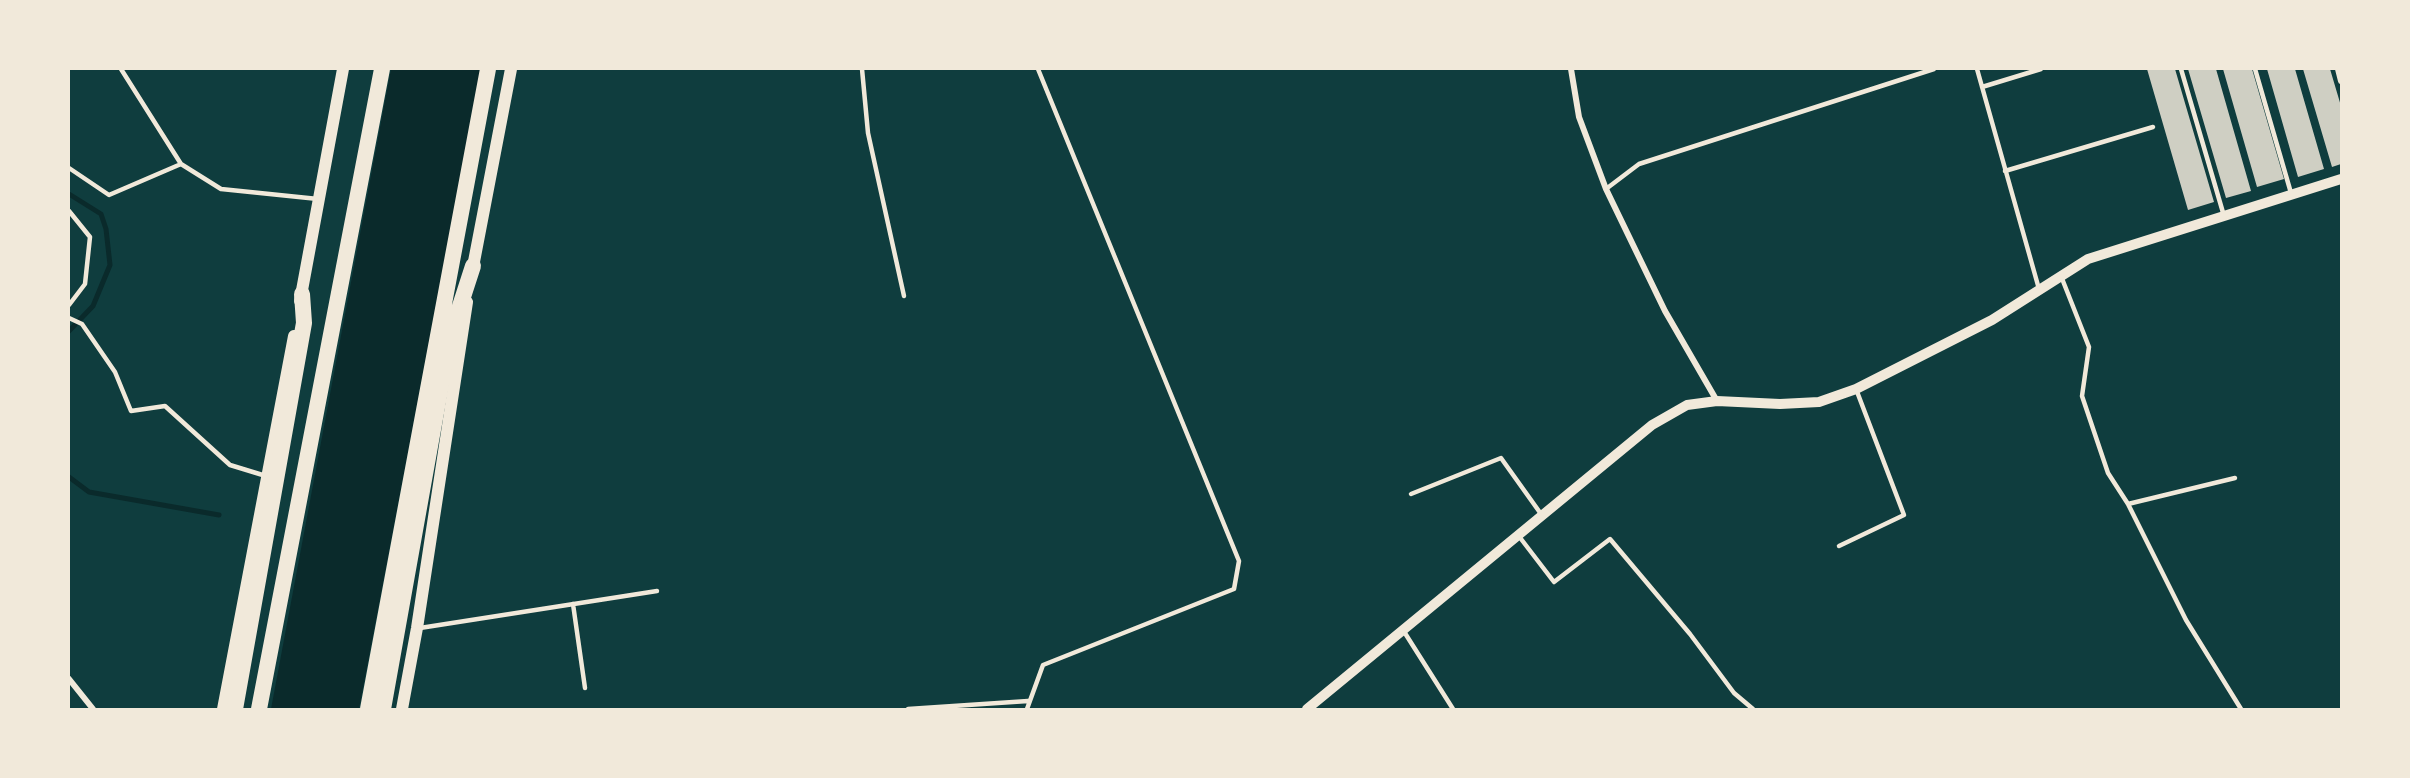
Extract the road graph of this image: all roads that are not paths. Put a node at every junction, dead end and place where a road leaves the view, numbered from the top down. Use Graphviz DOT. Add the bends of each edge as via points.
graph roads {
  1 [pos="121,69"];
  2 [pos="343,69"];
  3 [pos="382,69"];
  4 [pos="488,69"];
  5 [pos="512,69"];
  6 [pos="862,69"];
  7 [pos="1038,69"];
  8 [pos="1571,69"];
  9 [pos="1934,69"];
  10 [pos="1977,69"];
  11 [pos="2041,69"];
  12 [pos="2181,69"];
  13 [pos="2255,69"];
  14 [pos="2338,69"];
  15 [pos="2341,81"];
  16 [pos="1982,87"];
  17 [pos="2153,127"];
  18 [pos="181,164"];
  19 [pos="69,168"];
  20 [pos="2006,171"];
  21 [pos="2341,179"];
  22 [pos="1606,189"];
  23 [pos="2291,195"];
  24 [pos="318,199"];
  25 [pos="69,211"];
  26 [pos="2224,217"];
  27 [pos="473,266"];
  28 [pos="2061,276"];
  29 [pos="2039,290"];
  30 [pos="302,294"];
  31 [pos="904,296"];
  32 [pos="69,305"];
  33 [pos="69,318"];
  34 [pos="1856,389"];
  35 [pos="1717,401"];
  36 [pos="266,476"];
  37 [pos="2235,478"];
  38 [pos="1412,494"];
  39 [pos="2128,504"];
  40 [pos="1542,515"];
  41 [pos="1518,535"];
  42 [pos="1839,546"];
  43 [pos="657,591"];
  44 [pos="573,604"];
  45 [pos="417,628"];
  46 [pos="1403,630"];
  47 [pos="69,679"];
  48 [pos="585,688"];
  49 [pos="1028,701"];
  50 [pos="93,709"];
  51 [pos="224,709"];
  52 [pos="235,709"];
  53 [pos="259,709"];
  54 [pos="368,709"];
  55 [pos="383,709"];
  56 [pos="402,709"];
  57 [pos="908,709"];
  58 [pos="1027,709"];
  59 [pos="1307,709"];
  60 [pos="1453,709"];
  61 [pos="1753,709"];
  62 [pos="2241,709"];
  1 -- 18 [label="lane"];
  2 -- 24 [label="main road"];
  3 -- 53 [label="highway"];
  4 -- 54 [label="highway"];
  5 -- 27 [label="main road"];
  6 -- 31 [label="lane" via="868,133"];
  7 -- 49 [label="lane" via="1239,561 1234,589 1043,665"];
  8 -- 22 [label="street" via="1579,117"];
  9 -- 22 [label="lane" via="1639,164"];
  10 -- 16 [label="lane"];
  11 -- 16 [label="lane"];
  12 -- 26 [label="lane"];
  13 -- 23 [label="lane"];
  14 -- 15 [label="street"];
  16 -- 20 [label="lane"];
  17 -- 20 [label="lane"];
  18 -- 19 [label="lane" via="109,195"];
  18 -- 24 [label="lane" via="221,189"];
  20 -- 29 [label="lane"];
  21 -- 23 [label="street"];
  22 -- 35 [label="street" via="1665,311"];
  23 -- 26 [label="street"];
  24 -- 30 [label="main road"];
  25 -- 32 [label="lane" via="90,237 85,284"];
  26 -- 28 [label="street" via="2088,259"];
  27 -- 45 [label="main road"];
  27 -- 55 [label="highway" via="449,340"];
  28 -- 29 [label="street"];
  28 -- 39 [label="lane" via="2089,347 2082,396 2108,473"];
  29 -- 34 [label="street" via="1992,320"];
  30 -- 36 [label="main road"];
  30 -- 52 [label="highway" via="304,323"];
  33 -- 36 [label="lane" via="82,324 115,372 131,411 165,406 230,465"];
  34 -- 35 [label="street" via="1819,402"];
  34 -- 42 [label="lane" via="1904,515"];
  35 -- 40 [label="street" via="1687,405 1652,425"];
  36 -- 51 [label="main road"];
  37 -- 39 [label="lane"];
  38 -- 40 [label="lane" via="1501,458"];
  39 -- 62 [label="lane" via="2186,620"];
  40 -- 41 [label="street"];
  41 -- 46 [label="street"];
  41 -- 61 [label="lane" via="1554,582 1610,539 1734,693"];
  43 -- 44 [label="lane"];
  44 -- 45 [label="lane"];
  44 -- 48 [label="lane"];
  45 -- 56 [label="main road"];
  46 -- 59 [label="street"];
  46 -- 60 [label="lane"];
  47 -- 50 [label="street"];
  49 -- 57 [label="lane"];
  49 -- 58 [label="lane"];
}
